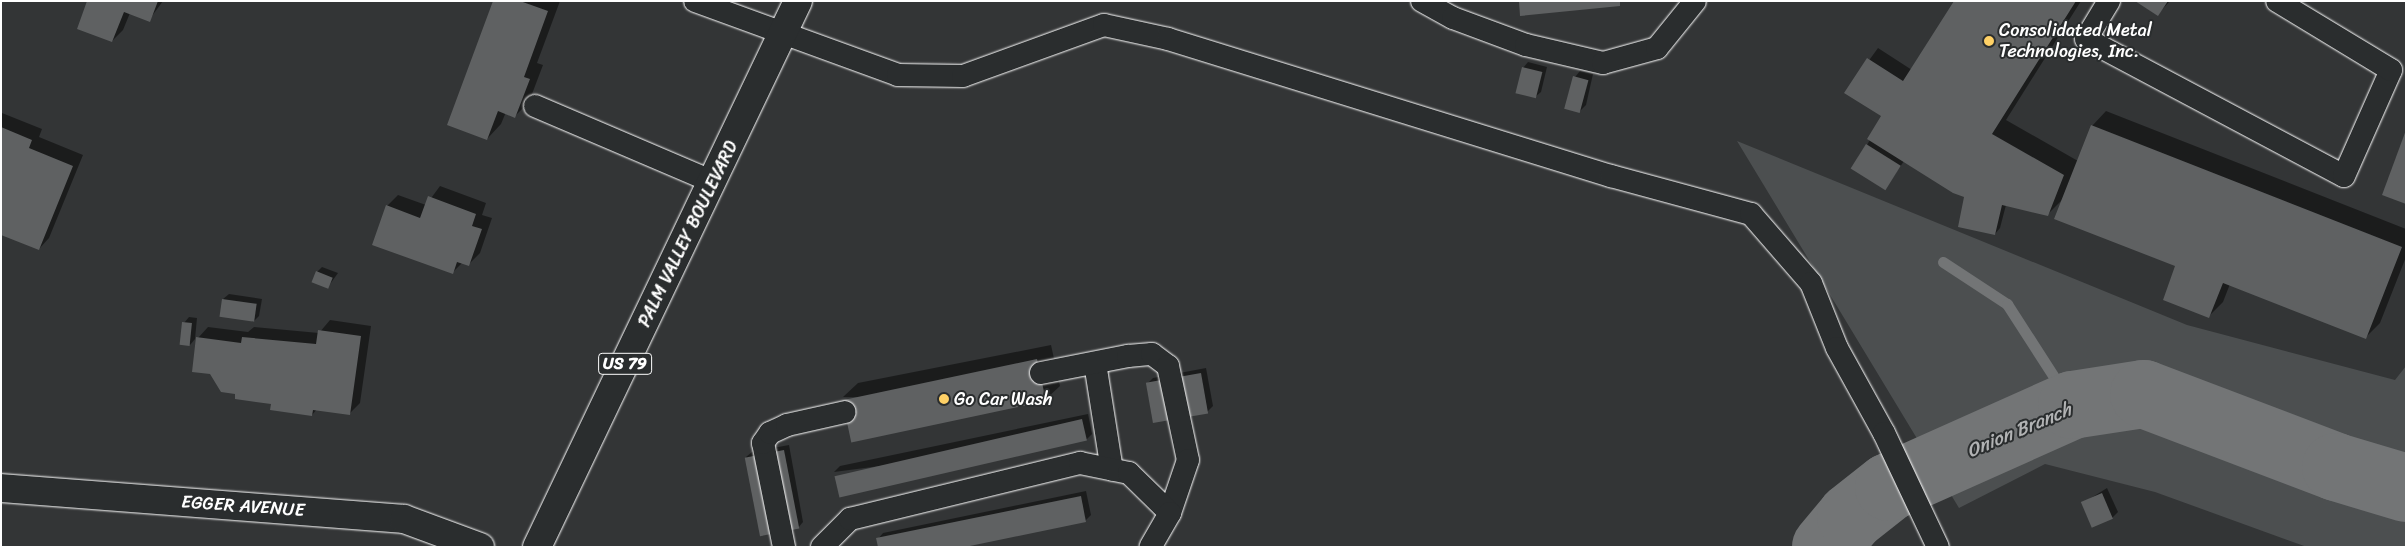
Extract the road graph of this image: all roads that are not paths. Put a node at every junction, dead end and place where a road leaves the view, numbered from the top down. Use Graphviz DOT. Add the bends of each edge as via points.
graph roads {
  1 [pos="695,1"];
  2 [pos="798,1"];
  3 [pos="1422,1"];
  4 [pos="1695,1"];
  5 [pos="2109,1"];
  6 [pos="2277,1"];
  7 [pos="784,32"];
  8 [pos="535,106"];
  9 [pos="713,182"];
  10 [pos="1095,363"];
  11 [pos="1040,373"];
  12 [pos="845,412"];
  13 [pos="1112,470"];
  14 [pos="1,488"];
  15 [pos="1170,513"];
  16 [pos="1936,541"];
  17 [pos="480,547"];
  18 [pos="537,547"];
  19 [pos="784,547"];
  20 [pos="822,547"];
  21 [pos="1150,547"];
  1 -- 7 [label="lane"];
  2 -- 7 [label="main road, PALM VALLEY BOULEVARD / US 79"];
  3 -- 4 [label="lane" via="1453,18 1526,45 1603,63 1657,48"];
  5 -- 6 [label="lane" via="2086,39 2344,176 2391,70"];
  7 -- 9 [label="main road, PALM VALLEY BOULEVARD / US 79"];
  7 -- 16 [label="lane" via="898,75 963,76 1104,25 1168,38 1611,176 1751,214 1811,283 1838,348 1884,433"];
  8 -- 9 [label="lane"];
  9 -- 18 [label="main road, PALM VALLEY BOULEVARD / US 79"];
  10 -- 11 [label="lane"];
  10 -- 13 [label="lane"];
  10 -- 15 [label="lane" via="1152,354 1168,366 1188,460"];
  12 -- 19 [label="lane" via="787,424 770,433 763,443"];
  13 -- 15 [label="lane" via="1129,473"];
  13 -- 20 [label="lane" via="1080,463 850,520"];
  14 -- 17 [label="main road, EGGER AVENUE" via="404,519"];
  15 -- 21 [label="lane"];
}
